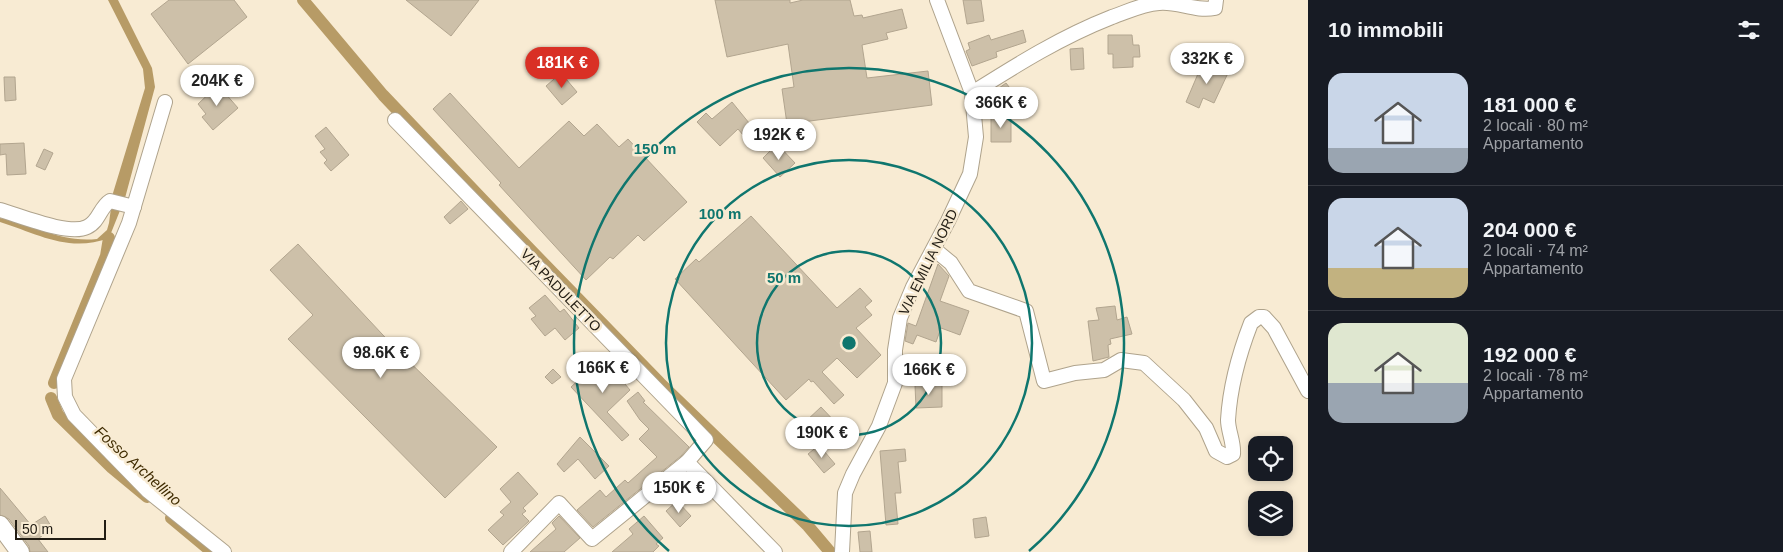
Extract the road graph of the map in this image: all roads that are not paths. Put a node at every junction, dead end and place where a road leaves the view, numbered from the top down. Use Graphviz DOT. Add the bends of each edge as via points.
graph roads {
  1 [pos="937,0"];
  2 [pos="1216,0"];
  3 [pos="972,93"];
  4 [pos="165,102"];
  5 [pos="395,120"];
  6 [pos="130,206"];
  7 [pos="0,210"];
  8 [pos="934,249"];
  9 [pos="1308,391"];
  10 [pos="687,462"];
  11 [pos="0,525"];
  12 [pos="842,551"];
  13 [pos="20,552"];
  14 [pos="224,552"];
  15 [pos="511,552"];
  16 [pos="775,552"];
  1 -- 3 [label="street, VIA EMILIA NORD"];
  2 -- 3 [label="street" via="1215,8 1202,10 1161,2 1118,15 1035,53"];
  3 -- 8 [label="street, VIA EMILIA NORD" via="976,137 970,174"];
  4 -- 6 [label="street"];
  5 -- 10 [label="street, VIA PADULETTO" via="706,440"];
  6 -- 7 [label="street" via="110,201 93,223 74,230"];
  6 -- 14 [label="street" via="64,379 65,397 74,415 112,456 148,491"];
  8 -- 9 [label="street" via="951,263 969,291 1026,311 1044,381 1104,370 1121,360 1144,363 1184,400 1206,428 1216,451 1227,458 1233,454 1228,423 1231,390 1251,322 1264,317 1269,323"];
  8 -- 12 [label="street, VIA EMILIA NORD" via="900,318 894,350 895,383 879,426 845,493"];
  10 -- 15 [label="street, VIA PADULETTO" via="592,539 559,503"];
  10 -- 16 [label="street"];
  11 -- 13 [label="street"];
}
